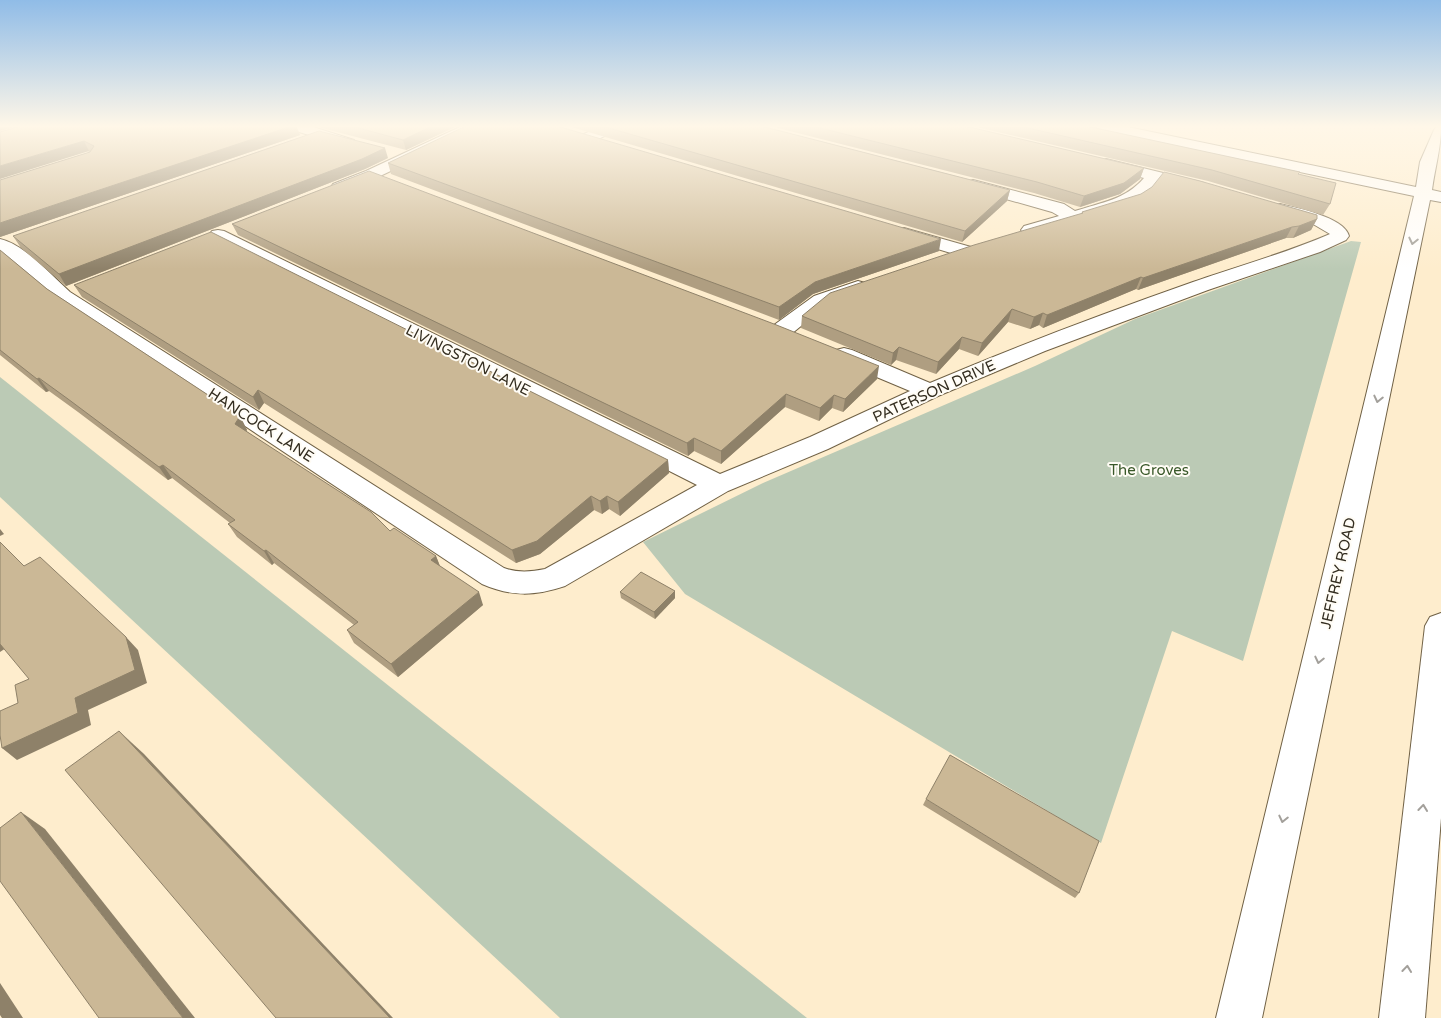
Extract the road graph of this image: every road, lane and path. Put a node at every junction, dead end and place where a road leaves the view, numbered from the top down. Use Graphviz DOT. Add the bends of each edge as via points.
graph roads {
  1 [pos="372,174"];
  2 [pos="1148,174"];
  3 [pos="1374,174"];
  4 [pos="1155,175"];
  5 [pos="961,182"];
  6 [pos="1428,183"];
  7 [pos="400,184"];
  8 [pos="1209,189"];
  9 [pos="326,192"];
  10 [pos="1261,204"];
  11 [pos="1072,216"];
  12 [pos="888,228"];
  13 [pos="1018,234"];
  14 [pos="218,235"];
  15 [pos="8,243"];
  16 [pos="982,245"];
  17 [pos="964,251"];
  18 [pos="936,260"];
  19 [pos="872,282"];
  20 [pos="763,323"];
  21 [pos="826,348"];
  22 [pos="930,390"];
  23 [pos="718,485"];
  24 [pos="532,582"];
  25 [pos="1441,626"];
  26 [pos="1238,1018"];
  27 [pos="1402,1018"];
  1 -- 7 [label="street"];
  1 -- 9 [label="street"];
  2 -- 4 [label="street"];
  3 -- 6 [label="street"];
  4 -- 8 [label="street"];
  4 -- 11 [label="street" via="1130,200"];
  5 -- 11 [label="street" via="1058,208"];
  6 -- 26 [label="street, JEFFREY ROAD, one-way"];
  10 -- 22 [label="street, PATERSON DRIVE" via="1334,227 1340,236 1037,346"];
  11 -- 13 [label="street"];
  12 -- 17 [label="street"];
  14 -- 23 [label="street, LIVINGSTON LANE"];
  15 -- 24 [label="street, HANCOCK LANE" via="18,256 493,576 518,584"];
  16 -- 17 [label="street"];
  17 -- 18 [label="street"];
  19 -- 20 [label="street" via="821,300 791,333"];
  21 -- 22 [label="street"];
  22 -- 23 [label="street, PATERSON DRIVE" via="819,443"];
  23 -- 24 [label="street, PATERSON DRIVE" via="554,578"];
  27 -- 25 [label="street, one-way"];
}
